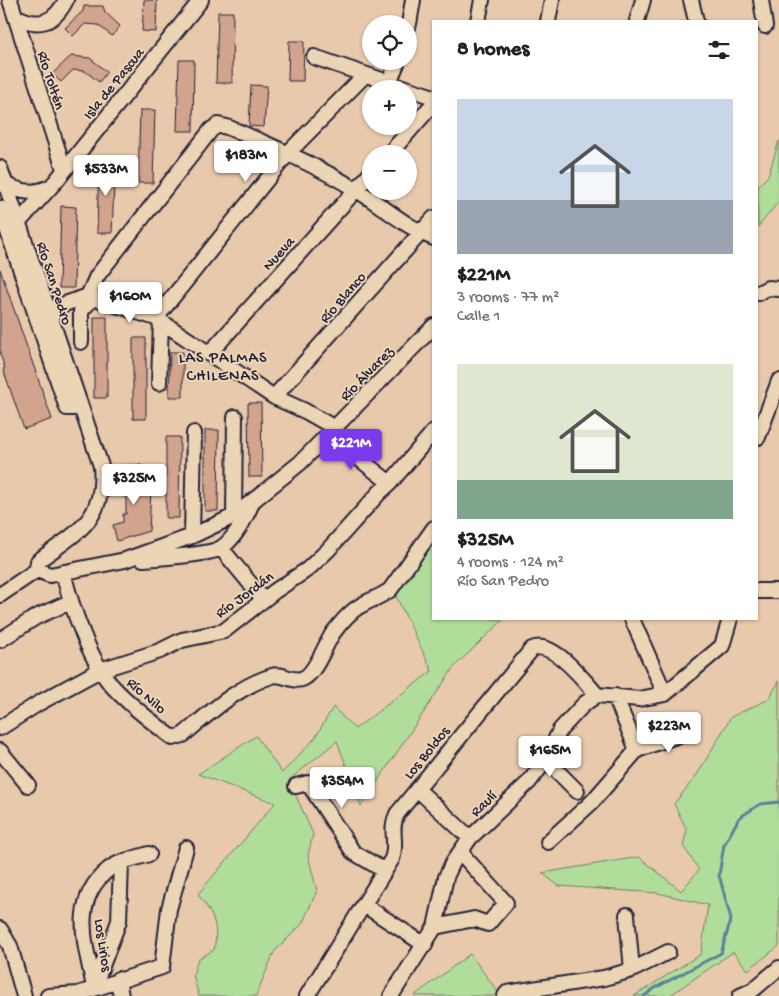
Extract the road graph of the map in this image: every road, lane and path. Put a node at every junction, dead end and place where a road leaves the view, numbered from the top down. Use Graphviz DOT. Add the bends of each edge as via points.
graph roads {
  1 [pos="10,0"];
  2 [pos="66,0"];
  3 [pos="201,0"];
  4 [pos="413,0"];
  5 [pos="482,0"];
  6 [pos="552,0"];
  7 [pos="643,0"];
  8 [pos="692,0"];
  9 [pos="761,0"];
  10 [pos="410,15"];
  11 [pos="15,16"];
  12 [pos="478,20"];
  13 [pos="548,20"];
  14 [pos="637,20"];
  15 [pos="696,20"];
  16 [pos="767,27"];
  17 [pos="314,57"];
  18 [pos="365,74"];
  19 [pos="381,80"];
  20 [pos="417,92"];
  21 [pos="432,96"];
  22 [pos="432,105"];
  23 [pos="396,145"];
  24 [pos="289,152"];
  25 [pos="64,170"];
  26 [pos="2,176"];
  27 [pos="362,184"];
  28 [pos="50,187"];
  29 [pos="357,190"];
  30 [pos="0,208"];
  31 [pos="432,220"];
  32 [pos="18,223"];
  33 [pos="420,233"];
  34 [pos="432,237"];
  35 [pos="779,289"];
  36 [pos="758,293"];
  37 [pos="91,296"];
  38 [pos="47,310"];
  39 [pos="159,320"];
  40 [pos="432,328"];
  41 [pos="80,342"];
  42 [pos="209,354"];
  43 [pos="779,380"];
  44 [pos="159,383"];
  45 [pos="274,398"];
  46 [pos="81,408"];
  47 [pos="235,417"];
  48 [pos="332,432"];
  49 [pos="194,433"];
  50 [pos="432,433"];
  51 [pos="758,437"];
  52 [pos="390,483"];
  53 [pos="254,500"];
  54 [pos="234,516"];
  55 [pos="432,531"];
  56 [pos="192,536"];
  57 [pos="221,548"];
  58 [pos="125,560"];
  59 [pos="37,570"];
  60 [pos="63,572"];
  61 [pos="0,581"];
  62 [pos="14,586"];
  63 [pos="758,591"];
  64 [pos="779,591"];
  65 [pos="0,595"];
  66 [pos="263,599"];
  67 [pos="70,602"];
  68 [pos="632,620"];
  69 [pos="730,620"];
  70 [pos="0,640"];
  71 [pos="100,670"];
  72 [pos="665,694"];
  73 [pos="597,695"];
  74 [pos="615,696"];
  75 [pos="0,728"];
  76 [pos="690,731"];
  77 [pos="637,750"];
  78 [pos="0,751"];
  79 [pos="546,760"];
  80 [pos="28,784"];
  81 [pos="296,786"];
  82 [pos="416,789"];
  83 [pos="577,791"];
  84 [pos="470,838"];
  85 [pos="548,842"];
  86 [pos="186,848"];
  87 [pos="460,852"];
  88 [pos="149,854"];
  89 [pos="120,864"];
  90 [pos="385,871"];
  91 [pos="364,905"];
  92 [pos="627,915"];
  93 [pos="435,927"];
  94 [pos="0,928"];
  95 [pos="425,945"];
  96 [pos="668,952"];
  97 [pos="779,968"];
  98 [pos="632,970"];
  99 [pos="118,980"];
  100 [pos="94,987"];
  101 [pos="78,995"];
  102 [pos="24,996"];
  103 [pos="48,996"];
  104 [pos="121,996"];
  105 [pos="307,996"];
  106 [pos="391,996"];
  107 [pos="505,996"];
  108 [pos="740,996"];
  1 -- 11 [label="street, Río Toltén"];
  2 -- 11 [label="street" via="61,10 41,23"];
  3 -- 25 [label="street, Isla de Pascua"];
  4 -- 10 [label="street"];
  5 -- 12 [label="street"];
  6 -- 13 [label="street"];
  7 -- 14 [label="street"];
  8 -- 15 [label="street"];
  9 -- 16 [label="street"];
  11 -- 25 [label="street, Río Toltén"];
  17 -- 18 [label="street"];
  18 -- 19 [label="street"];
  18 -- 24 [label="street"];
  20 -- 21 [label="street"];
  22 -- 23 [label="street"];
  24 -- 29 [label="street"];
  24 -- 37 [label="street" via="227,127 218,126 211,130 97,276"];
  24 -- 39 [label="street"];
  25 -- 28 [label="street, Isla de Pascua"];
  26 -- 28 [label="street" via="26,192 36,193"];
  26 -- 32 [label="street, Río San Pedro"];
  27 -- 29 [label="street, Nueva"];
  28 -- 32 [label="street, Isla de Pascua"];
  29 -- 33 [label="street"];
  29 -- 42 [label="street, Nueva"];
  30 -- 46 [label="street, Río San Pedro" via="67,408"];
  31 -- 33 [label="street, Río Blanco"];
  32 -- 38 [label="street, Río San Pedro"];
  33 -- 34 [label="street"];
  33 -- 45 [label="street, Río Blanco"];
  35 -- 36 [label="street" via="768,288"];
  37 -- 38 [label="street"];
  37 -- 39 [label="street"];
  37 -- 41 [label="street" via="81,311"];
  38 -- 46 [label="street, Río San Pedro"];
  39 -- 42 [label="street"];
  39 -- 44 [label="street"];
  40 -- 48 [label="street, Río Álvarez"];
  42 -- 45 [label="street"];
  43 -- 51 [label="street"];
  45 -- 48 [label="street" via="305,411"];
  46 -- 59 [label="street, Río San Pedro" via="101,466 103,488 100,500 80,530 38,561"];
  47 -- 54 [label="street"];
  48 -- 52 [label="street"];
  48 -- 53 [label="street, Río Álvarez"];
  49 -- 56 [label="street"];
  50 -- 52 [label="street, Río Jordán"];
  52 -- 66 [label="street, Río Jordán" via="308,569"];
  53 -- 54 [label="street, Río Álvarez"];
  53 -- 57 [label="street, Río Álvarez" via="243,523"];
  54 -- 56 [label="street, Río Álvarez"];
  55 -- 71 [label="street, Río Nilo" via="390,590 358,607 334,632 310,674 303,679 292,680 274,675 235,692 184,735 173,738 113,687"];
  56 -- 58 [label="street, Río Álvarez"];
  57 -- 58 [label="street, Río Álvarez" via="180,556"];
  57 -- 66 [label="street"];
  58 -- 60 [label="street, Río Álvarez"];
  59 -- 60 [label="street, Río Álvarez" via="50,575"];
  59 -- 62 [label="street"];
  60 -- 67 [label="street, Río Nilo"];
  61 -- 62 [label="street"];
  62 -- 65 [label="street"];
  63 -- 64 [label="street"];
  66 -- 71 [label="street, Río Jordán" via="224,631 182,640 160,651"];
  67 -- 70 [label="street" via="36,617"];
  67 -- 71 [label="street, Río Nilo"];
  68 -- 72 [label="street"];
  69 -- 72 [label="street" via="722,646"];
  71 -- 75 [label="street, Río Jordán"];
  72 -- 74 [label="street" via="639,699"];
  73 -- 74 [label="street"];
  73 -- 79 [label="street, Raulí" via="560,730"];
  73 -- 82 [label="street, Los Boldos" via="550,648 540,646 532,649"];
  74 -- 77 [label="street"];
  76 -- 77 [label="street"];
  77 -- 85 [label="street" via="592,802"];
  78 -- 80 [label="street"];
  79 -- 83 [label="street"];
  79 -- 84 [label="street, Raulí" via="529,782"];
  81 -- 90 [label="street" via="308,783 353,852"];
  82 -- 84 [label="street"];
  82 -- 90 [label="street, Los Boldos" via="393,821 394,853"];
  84 -- 87 [label="street, Raulí"];
  86 -- 99 [label="street" via="169,909 162,967"];
  87 -- 93 [label="street, Raulí" via="446,877"];
  87 -- 93 [label="street" via="506,903 488,924 474,918"];
  88 -- 89 [label="street, Los Lirios"];
  89 -- 100 [label="street" via="119,921"];
  89 -- 100 [label="street, Los Lirios" via="110,868 96,883 83,911 83,929"];
  90 -- 91 [label="street, Los Boldos"];
  91 -- 95 [label="street"];
  91 -- 105 [label="street, Los Boldos"];
  92 -- 98 [label="street"];
  93 -- 95 [label="street, Raulí"];
  94 -- 102 [label="street" via="10,946"];
  95 -- 106 [label="street, Raulí"];
  96 -- 98 [label="street"];
  97 -- 108 [label="street" via="753,990"];
  98 -- 107 [label="street" via="604,978 507,993"];
  99 -- 100 [label="street"];
  99 -- 104 [label="street"];
  100 -- 101 [label="street"];
  101 -- 103 [label="street"];
}
